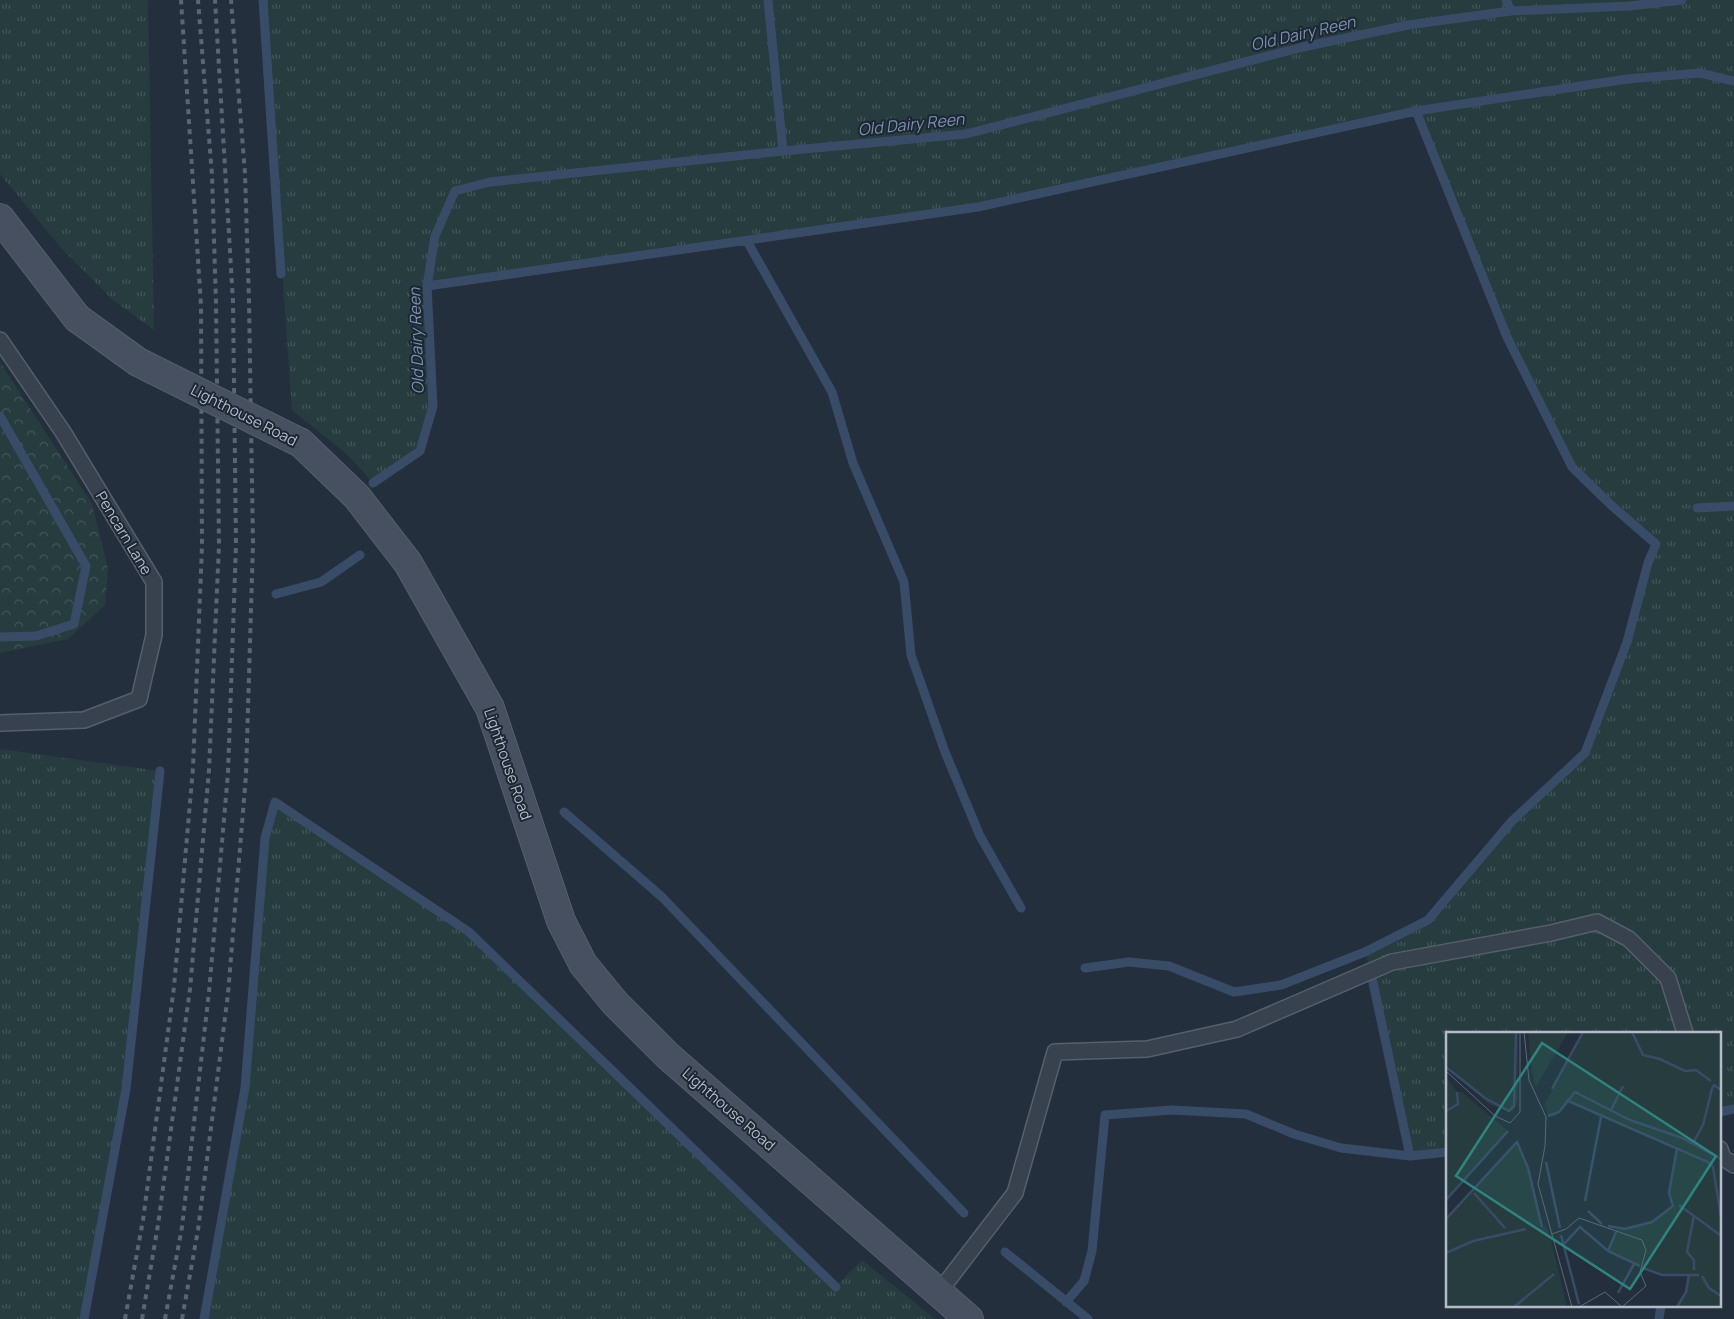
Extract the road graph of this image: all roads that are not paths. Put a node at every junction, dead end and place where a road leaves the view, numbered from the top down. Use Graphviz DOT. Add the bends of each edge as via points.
graph roads {
  1 [pos="0,218"];
  2 [pos="0,340"];
  3 [pos="0,723"];
  4 [pos="1685,1032"];
  5 [pos="1722,1155"];
  6 [pos="1734,1165"];
  7 [pos="939,1292"];
  8 [pos="969,1319"];
  1 -- 7 [label="main road, Lighthouse Road, bridge" via="77,318 138,362 301,443 357,497 408,563 490,708 562,921 583,964 668,1056"];
  2 -- 3 [label="lane, Pencarn Lane" via="63,432 154,582 154,635 139,699 84,720"];
  4 -- 7 [label="lane" via="1668,978 1629,939 1597,922 1551,934 1392,962 1237,1029 1147,1049 1055,1052 1015,1193"];
  5 -- 6 [label="lane"];
  7 -- 8 [label="main road, Lighthouse Road"];
}
